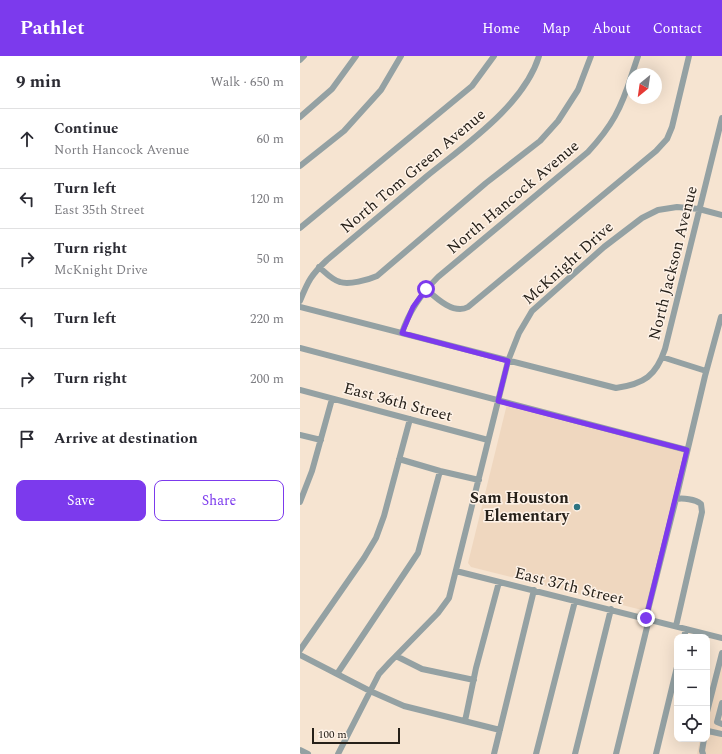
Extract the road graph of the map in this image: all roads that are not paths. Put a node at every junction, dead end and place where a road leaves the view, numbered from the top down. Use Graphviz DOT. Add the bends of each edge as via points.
graph roads {
  1 [pos="304,56"];
  2 [pos="356,56"];
  3 [pos="401,56"];
  4 [pos="494,56"];
  5 [pos="539,56"];
  6 [pos="591,56"];
  7 [pos="638,56"];
  8 [pos="689,56"];
  9 [pos="300,60"];
  10 [pos="634,68"];
  11 [pos="626,90"];
  12 [pos="300,117"];
  13 [pos="722,118"];
  14 [pos="300,166"];
  15 [pos="699,210"];
  16 [pos="722,215"];
  17 [pos="300,228"];
  18 [pos="319,267"];
  19 [pos="426,289"];
  20 [pos="300,302"];
  21 [pos="300,307"];
  22 [pos="722,316"];
  23 [pos="402,333"];
  24 [pos="300,348"];
  25 [pos="662,357"];
  26 [pos="508,361"];
  27 [pos="706,371"];
  28 [pos="300,390"];
  29 [pos="332,398"];
  30 [pos="498,401"];
  31 [pos="410,419"];
  32 [pos="300,435"];
  33 [pos="321,440"];
  34 [pos="488,440"];
  35 [pos="687,450"];
  36 [pos="399,459"];
  37 [pos="440,471"];
  38 [pos="479,480"];
  39 [pos="676,499"];
  40 [pos="300,502"];
  41 [pos="456,571"];
  42 [pos="499,582"];
  43 [pos="534,590"];
  44 [pos="576,600"];
  45 [pos="611,609"];
  46 [pos="647,619"];
  47 [pos="676,626"];
  48 [pos="686,629"];
  49 [pos="685,634"];
  50 [pos="722,638"];
  51 [pos="300,650"];
  52 [pos="722,653"];
  53 [pos="300,655"];
  54 [pos="396,656"];
  55 [pos="676,670"];
  56 [pos="337,674"];
  57 [pos="474,680"];
  58 [pos="370,691"];
  59 [pos="722,703"];
  60 [pos="709,706"];
  61 [pos="721,713"];
  62 [pos="465,721"];
  63 [pos="722,724"];
  64 [pos="500,730"];
  65 [pos="710,731"];
  66 [pos="722,734"];
  67 [pos="703,742"];
  68 [pos="300,750"];
  69 [pos="700,752"];
  70 [pos="308,754"];
  71 [pos="338,754"];
  72 [pos="494,754"];
  73 [pos="536,754"];
  74 [pos="575,754"];
  75 [pos="616,754"];
  76 [pos="656,754"];
  1 -- 9 [label="street"];
  2 -- 12 [label="street" via="332,89"];
  3 -- 14 [label="street" via="382,90 344,131"];
  4 -- 17 [label="street" via="472,86"];
  5 -- 18 [label="street, North Tom Green Avenue" via="537,65 522,89 493,122"];
  6 -- 18 [label="street" via="578,90 558,121 540,140 377,276 359,281 340,282"];
  7 -- 10 [label="street, North Hancock Avenue"];
  8 -- 19 [label="street" via="672,127 667,139 656,151 468,307 462,309 445,304"];
  11 -- 19 [label="street, North Hancock Avenue" via="617,115 604,135 588,152"];
  13 -- 15 [label="street, North Jackson Avenue"];
  15 -- 16 [label="street, McKnight Drive"];
  15 -- 25 [label="street, North Jackson Avenue"];
  15 -- 26 [label="street, McKnight Drive" via="658,210 630,226 535,308 518,333"];
  18 -- 20 [label="street, North Tom Green Avenue" via="307,283"];
  19 -- 23 [label="street, North Hancock Avenue" via="413,307"];
  21 -- 23 [label="street"];
  22 -- 27 [label="street"];
  23 -- 26 [label="street"];
  24 -- 30 [label="street"];
  25 -- 26 [label="street, North Jackson Avenue" via="658,367 648,377 630,386 616,388"];
  25 -- 27 [label="street"];
  26 -- 30 [label="street, McKnight Drive"];
  27 -- 35 [label="street"];
  28 -- 29 [label="street, East 36th Street"];
  29 -- 31 [label="street, East 36th Street"];
  29 -- 33 [label="street"];
  30 -- 34 [label="street, McKnight Drive"];
  30 -- 35 [label="street"];
  31 -- 34 [label="street, East 36th Street"];
  31 -- 36 [label="street"];
  32 -- 33 [label="street"];
  33 -- 40 [label="street"];
  34 -- 38 [label="street, McKnight Drive"];
  35 -- 39 [label="street"];
  36 -- 37 [label="street"];
  36 -- 51 [label="street" via="376,538"];
  37 -- 38 [label="street"];
  37 -- 56 [label="street" via="418,553"];
  38 -- 41 [label="street, McKnight Drive"];
  39 -- 46 [label="street"];
  39 -- 47 [label="street" via="698,502 701,504 702,512"];
  41 -- 42 [label="street, East 37th Street"];
  41 -- 54 [label="street, McKnight Drive" via="452,589 444,606"];
  42 -- 43 [label="street, East 37th Street"];
  42 -- 57 [label="street"];
  43 -- 44 [label="street, East 37th Street"];
  43 -- 64 [label="street"];
  44 -- 45 [label="street, East 37th Street"];
  44 -- 73 [label="street"];
  45 -- 46 [label="street, East 37th Street"];
  45 -- 74 [label="street"];
  46 -- 47 [label="street, East 37th Street"];
  46 -- 75 [label="street"];
  47 -- 48 [label="street, East 37th Street"];
  48 -- 49 [label="street"];
  48 -- 50 [label="street, East 37th Street"];
  52 -- 60 [label="street"];
  53 -- 56 [label="street"];
  54 -- 57 [label="street" via="422,669"];
  54 -- 58 [label="street, McKnight Drive" via="379,674"];
  55 -- 76 [label="street"];
  56 -- 58 [label="street"];
  57 -- 62 [label="street"];
  58 -- 62 [label="street" via="404,706"];
  58 -- 71 [label="street, McKnight Drive"];
  59 -- 61 [label="street"];
  61 -- 63 [label="street" via="717,722"];
  62 -- 64 [label="street"];
  64 -- 72 [label="street"];
  65 -- 66 [label="street"];
  67 -- 69 [label="street"];
  68 -- 70 [label="street"];
}
